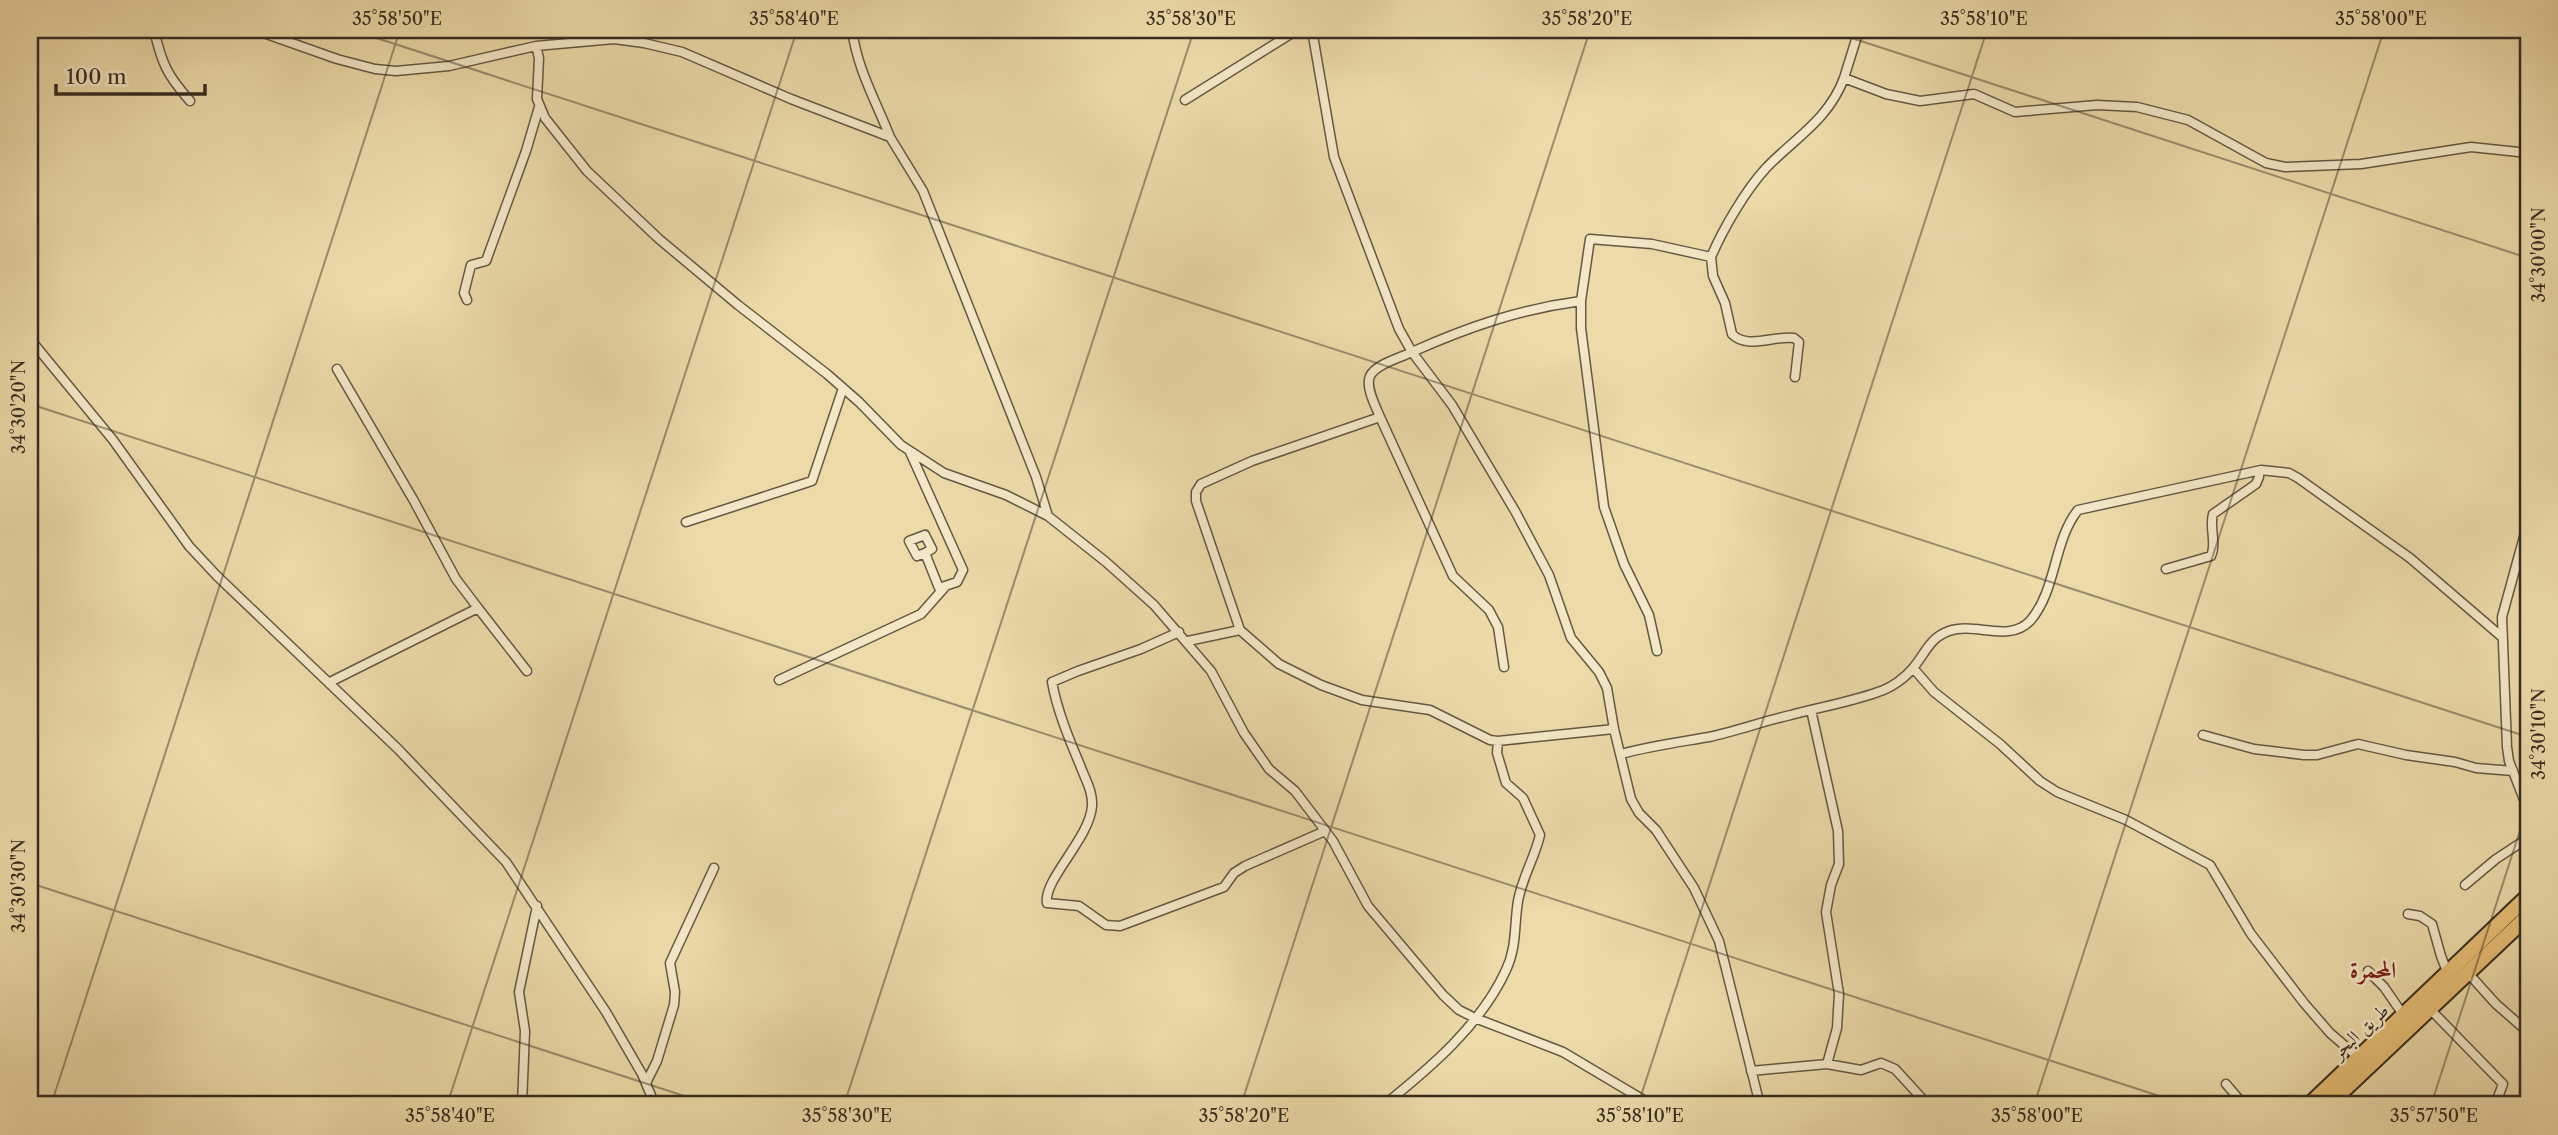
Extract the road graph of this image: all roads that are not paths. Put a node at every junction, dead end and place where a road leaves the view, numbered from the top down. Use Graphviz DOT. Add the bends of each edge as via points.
graph roads {
  1 [pos="153,30"];
  2 [pos="255,30"];
  3 [pos="852,30"];
  4 [pos="1297,30"];
  5 [pos="1312,30"];
  6 [pos="1858,30"];
  7 [pos="536,46"];
  8 [pos="1844,78"];
  9 [pos="1185,100"];
  10 [pos="190,101"];
  11 [pos="539,107"];
  12 [pos="890,137"];
  13 [pos="2528,153"];
  14 [pos="1712,257"];
  15 [pos="467,300"];
  16 [pos="1581,301"];
  17 [pos="30,339"];
  18 [pos="1412,352"];
  19 [pos="337,369"];
  20 [pos="1795,377"];
  21 [pos="844,388"];
  22 [pos="1380,417"];
  23 [pos="910,451"];
  24 [pos="2259,471"];
  25 [pos="1048,516"];
  26 [pos="686,522"];
  27 [pos="2528,522"];
  28 [pos="925,553"];
  29 [pos="2166,569"];
  30 [pos="946,586"];
  31 [pos="478,608"];
  32 [pos="1240,630"];
  33 [pos="1179,632"];
  34 [pos="2502,637"];
  35 [pos="1188,641"];
  36 [pos="1657,651"];
  37 [pos="1504,667"];
  38 [pos="1913,668"];
  39 [pos="527,671"];
  40 [pos="779,680"];
  41 [pos="330,682"];
  42 [pos="1811,710"];
  43 [pos="1614,729"];
  44 [pos="2203,735"];
  45 [pos="1498,741"];
  46 [pos="1621,754"];
  47 [pos="2513,771"];
  48 [pos="2528,810"];
  49 [pos="1325,831"];
  50 [pos="2528,838"];
  51 [pos="714,868"];
  52 [pos="2465,885"];
  53 [pos="2528,896"];
  54 [pos="537,906"];
  55 [pos="2408,914"];
  56 [pos="2528,916"];
  57 [pos="2368,971"];
  58 [pos="2468,973"];
  59 [pos="2448,974"];
  60 [pos="2430,1009"];
  61 [pos="2404,1016"];
  62 [pos="1475,1018"];
  63 [pos="2528,1032"];
  64 [pos="2359,1058"];
  65 [pos="1827,1064"];
  66 [pos="1751,1071"];
  67 [pos="646,1083"];
  68 [pos="2226,1084"];
  69 [pos="522,1105"];
  70 [pos="655,1105"];
  71 [pos="1384,1105"];
  72 [pos="1653,1105"];
  73 [pos="1759,1105"];
  74 [pos="1928,1105"];
  75 [pos="2244,1105"];
  76 [pos="2309,1105"];
  77 [pos="2328,1105"];
  78 [pos="2495,1105"];
  1 -- 10 [label="street" via="169,76"];
  2 -- 7 [label="street" via="337,58 396,71 449,66"];
  3 -- 12 [label="street" via="865,83"];
  4 -- 9 [label="street"];
  5 -- 18 [label="street" via="1334,157 1399,329"];
  6 -- 8 [label="street"];
  7 -- 11 [label="street"];
  7 -- 12 [label="street" via="614,39 682,52"];
  8 -- 13 [label="street" via="1920,101 1973,94 2015,112 2097,105 2137,107 2188,120 2266,163 2286,167 2361,164 2488,147"];
  8 -- 14 [label="street" via="1824,115 1763,171"];
  11 -- 15 [label="street" via="486,261 471,265 464,293"];
  11 -- 21 [label="street" via="578,161 614,198 728,297"];
  12 -- 25 [label="street" via="923,191"];
  14 -- 16 [label="street" via="1652,244 1590,239"];
  14 -- 20 [label="street" via="1713,276 1732,334 1747,341 1794,338 1799,347"];
  16 -- 18 [label="street" via="1503,316"];
  16 -- 36 [label="street" via="1584,364 1604,507 1649,615"];
  17 -- 41 [label="street" via="113,440 189,545"];
  18 -- 22 [label="street" via="1369,377"];
  18 -- 43 [label="street" via="1452,405 1535,546 1571,638 1607,688"];
  19 -- 31 [label="street" via="456,579"];
  21 -- 23 [label="street"];
  21 -- 26 [label="street" via="813,481"];
  22 -- 32 [label="street" via="1252,461 1198,487 1196,500"];
  22 -- 37 [label="street" via="1453,576 1489,610 1498,627"];
  23 -- 25 [label="street" via="944,473"];
  23 -- 30 [label="street" via="963,570 957,582"];
  24 -- 29 [label="street" via="2256,484 2213,514 2211,556"];
  24 -- 34 [label="street" via="2298,478 2410,558"];
  24 -- 38 [label="street" via="2078,510 2042,601 2027,623 2005,632 1964,627 1939,635"];
  25 -- 33 [label="street" via="1106,562"];
  27 -- 34 [label="street" via="2502,617"];
  28 -- 30 [label="street" via="939,588"];
  30 -- 40 [label="street" via="921,614"];
  31 -- 39 [label="street"];
  31 -- 41 [label="street"];
  32 -- 35 [label="street"];
  32 -- 45 [label="street" via="1279,664 1321,685 1362,700 1430,710"];
  33 -- 35 [label="street"];
  33 -- 49 [label="street" via="1052,682 1091,791 1092,806 1082,836 1049,889 1046,903 1079,906 1106,925 1119,926 1224,887 1245,866"];
  34 -- 47 [label="street" via="2507,747"];
  35 -- 49 [label="street" via="1269,769 1295,791"];
  38 -- 42 [label="street" via="1882,691"];
  38 -- 64 [label="street" via="1934,692 2040,781 2210,865 2251,934 2304,1003"];
  41 -- 54 [label="street" via="506,862"];
  42 -- 46 [label="street"];
  42 -- 65 [label="street" via="1840,851 1826,912 1839,994 1837,1028"];
  43 -- 45 [label="street"];
  43 -- 46 [label="street"];
  44 -- 47 [label="street" via="2254,749 2304,755 2358,744"];
  45 -- 62 [label="street" via="1506,783 1522,798 1540,835 1518,902 1511,957"];
  46 -- 66 [label="street" via="1631,799 1684,871 1710,918 1731,981"];
  47 -- 48 [label="street"];
  49 -- 62 [label="street" via="1368,906 1443,995"];
  50 -- 52 [label="street"];
  51 -- 67 [label="street" via="670,963 674,1005"];
  53 -- 59 [label="highway, طريق البحر"];
  54 -- 67 [label="street"];
  54 -- 69 [label="street" via="519,992 525,1031"];
  55 -- 59 [label="street" via="2432,924"];
  56 -- 58 [label="highway, طريق البحر"];
  57 -- 61 [label="street"];
  58 -- 60 [label="highway, طريق البحر"];
  58 -- 63 [label="street"];
  59 -- 61 [label="highway, طريق البحر"];
  60 -- 77 [label="highway, طريق البحر"];
  60 -- 78 [label="street" via="2503,1084"];
  61 -- 64 [label="highway, طريق البحر"];
  62 -- 71 [label="street"];
  62 -- 72 [label="street" via="1563,1052"];
  64 -- 76 [label="highway, طريق البحر"];
  65 -- 66 [label="street"];
  65 -- 74 [label="street" via="1861,1070 1875,1063 1886,1065"];
  66 -- 73 [label="street"];
  67 -- 70 [label="street"];
  68 -- 75 [label="street"];
}
